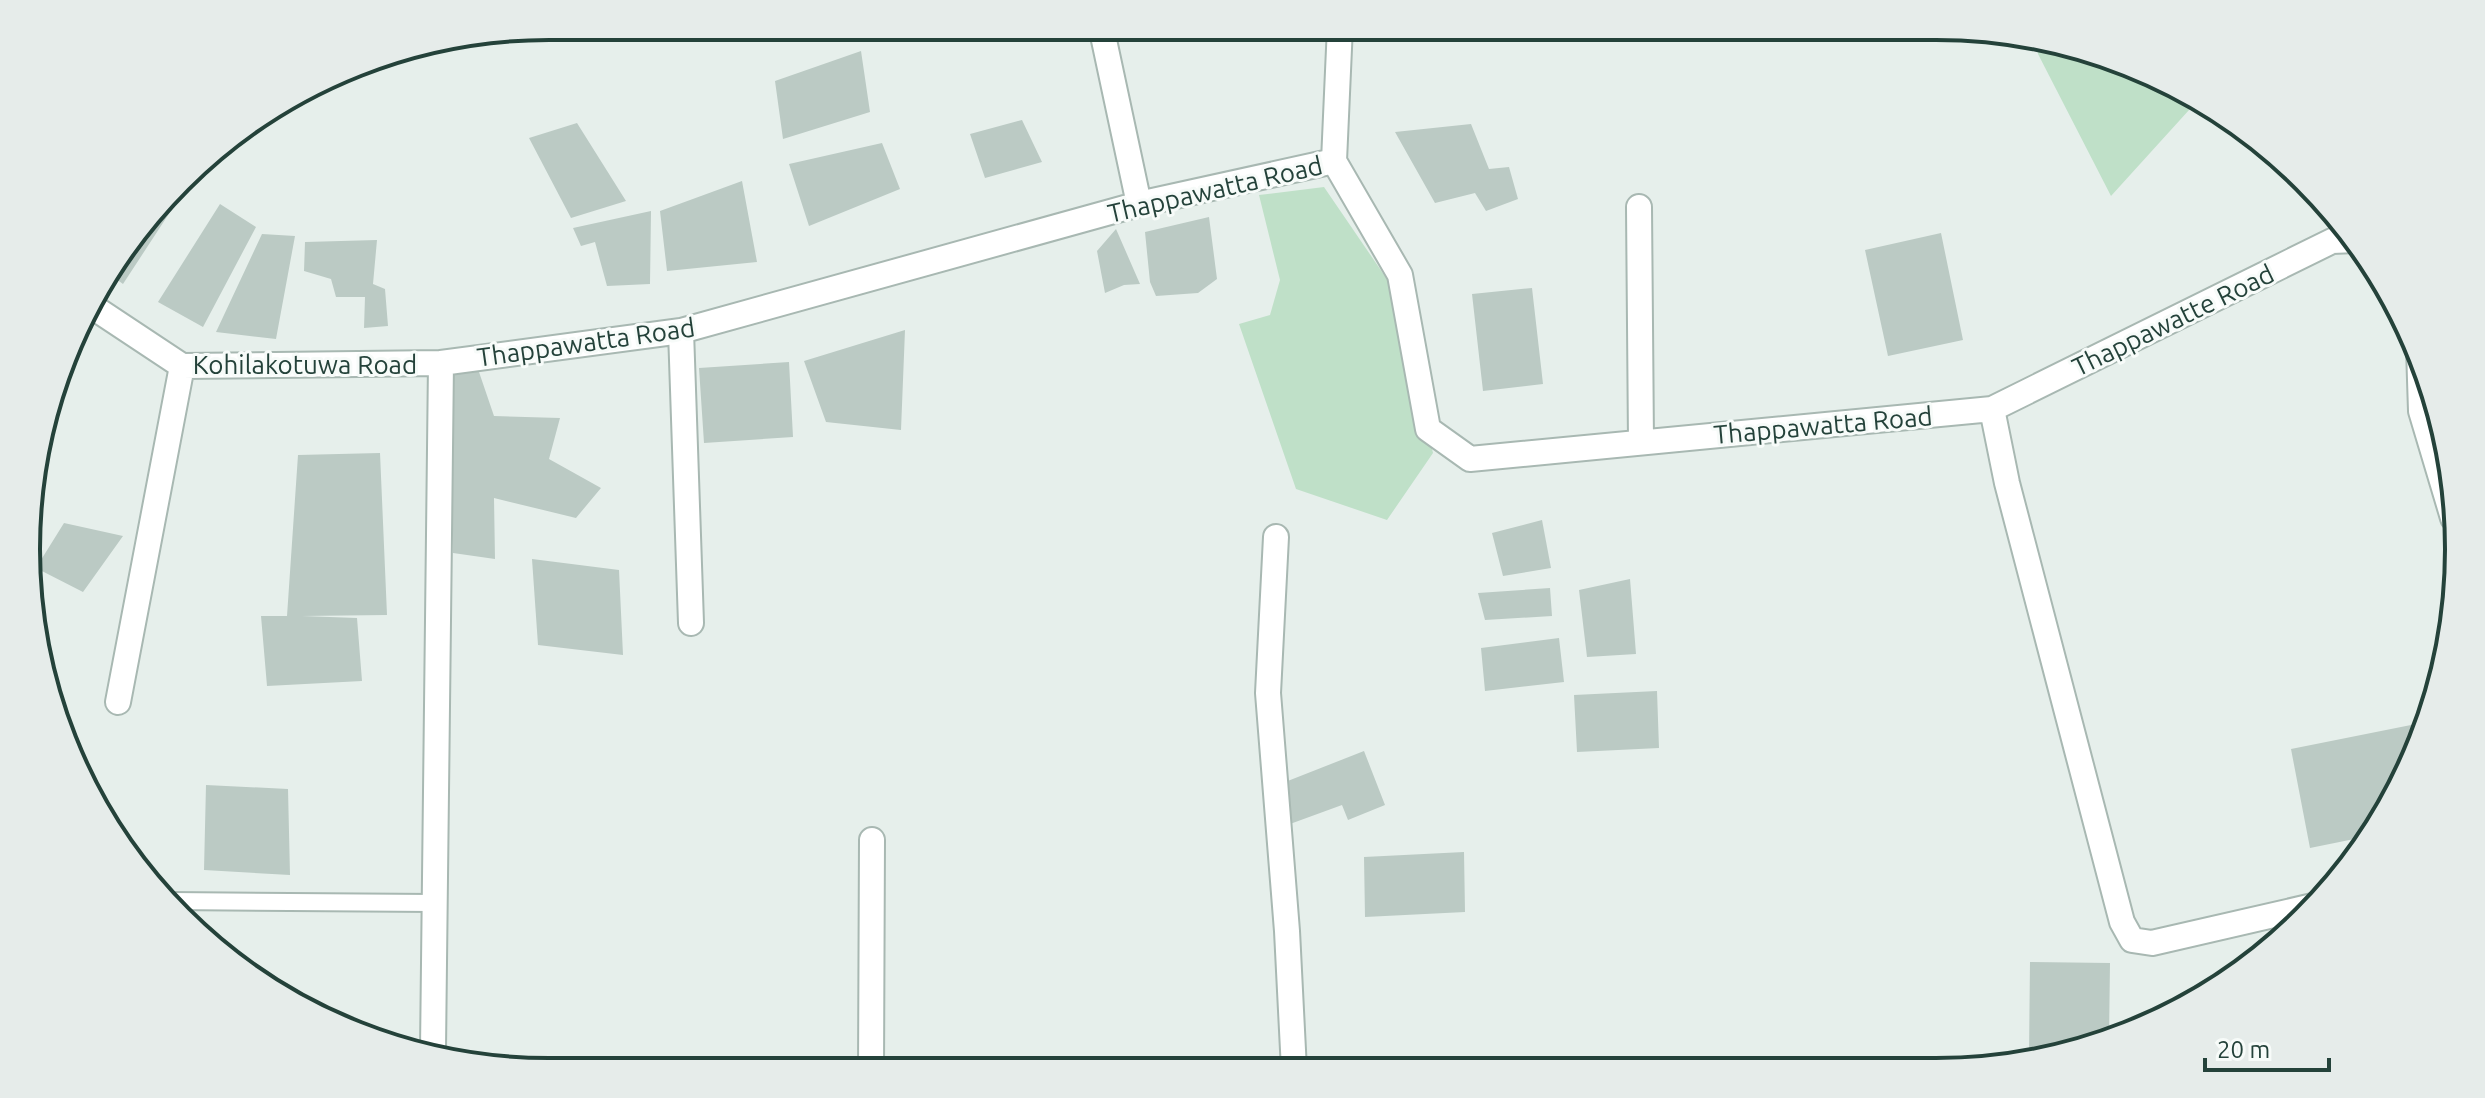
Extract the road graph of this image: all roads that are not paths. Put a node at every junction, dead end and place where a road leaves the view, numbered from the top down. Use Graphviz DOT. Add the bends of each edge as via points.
graph roads {
  1 [pos="1104,40"];
  2 [pos="1339,40"];
  3 [pos="1334,161"];
  4 [pos="1139,204"];
  5 [pos="1639,207"];
  6 [pos="2341,241"];
  7 [pos="99,311"];
  8 [pos="681,331"];
  9 [pos="441,363"];
  10 [pos="182,366"];
  11 [pos="2420,393"];
  12 [pos="1992,409"];
  13 [pos="1641,442"];
  14 [pos="2439,470"];
  15 [pos="1276,537"];
  16 [pos="691,623"];
  17 [pos="118,702"];
  18 [pos="872,840"];
  19 [pos="181,901"];
  20 [pos="434,903"];
  21 [pos="2295,910"];
  22 [pos="433,1044"];
  23 [pos="871,1058"];
  24 [pos="1293,1058"];
  1 -- 4 [label="street"];
  2 -- 3 [label="street"];
  3 -- 4 [label="street, Thappawatta Road"];
  3 -- 13 [label="street, Thappawatta Road" via="1400,275 1428,429 1470,459"];
  4 -- 8 [label="street, Thappawatta Road"];
  5 -- 13 [label="street"];
  6 -- 12 [label="street, Thappawatte Road"];
  7 -- 10 [label="street, Kohilakotuwa Road"];
  8 -- 9 [label="street, Thappawatta Road"];
  8 -- 16 [label="street"];
  9 -- 10 [label="street, Kohilakotuwa Road"];
  9 -- 20 [label="street, Thappawatta Road"];
  10 -- 17 [label="street"];
  11 -- 14 [label="street"];
  12 -- 13 [label="street, Thappawatta Road"];
  12 -- 21 [label="street" via="2122,922 2132,940 2152,943"];
  15 -- 24 [label="street" via="1268,693"];
  18 -- 23 [label="street"];
  19 -- 20 [label="lane"];
  20 -- 22 [label="street, Thappawatta Road"];
}
